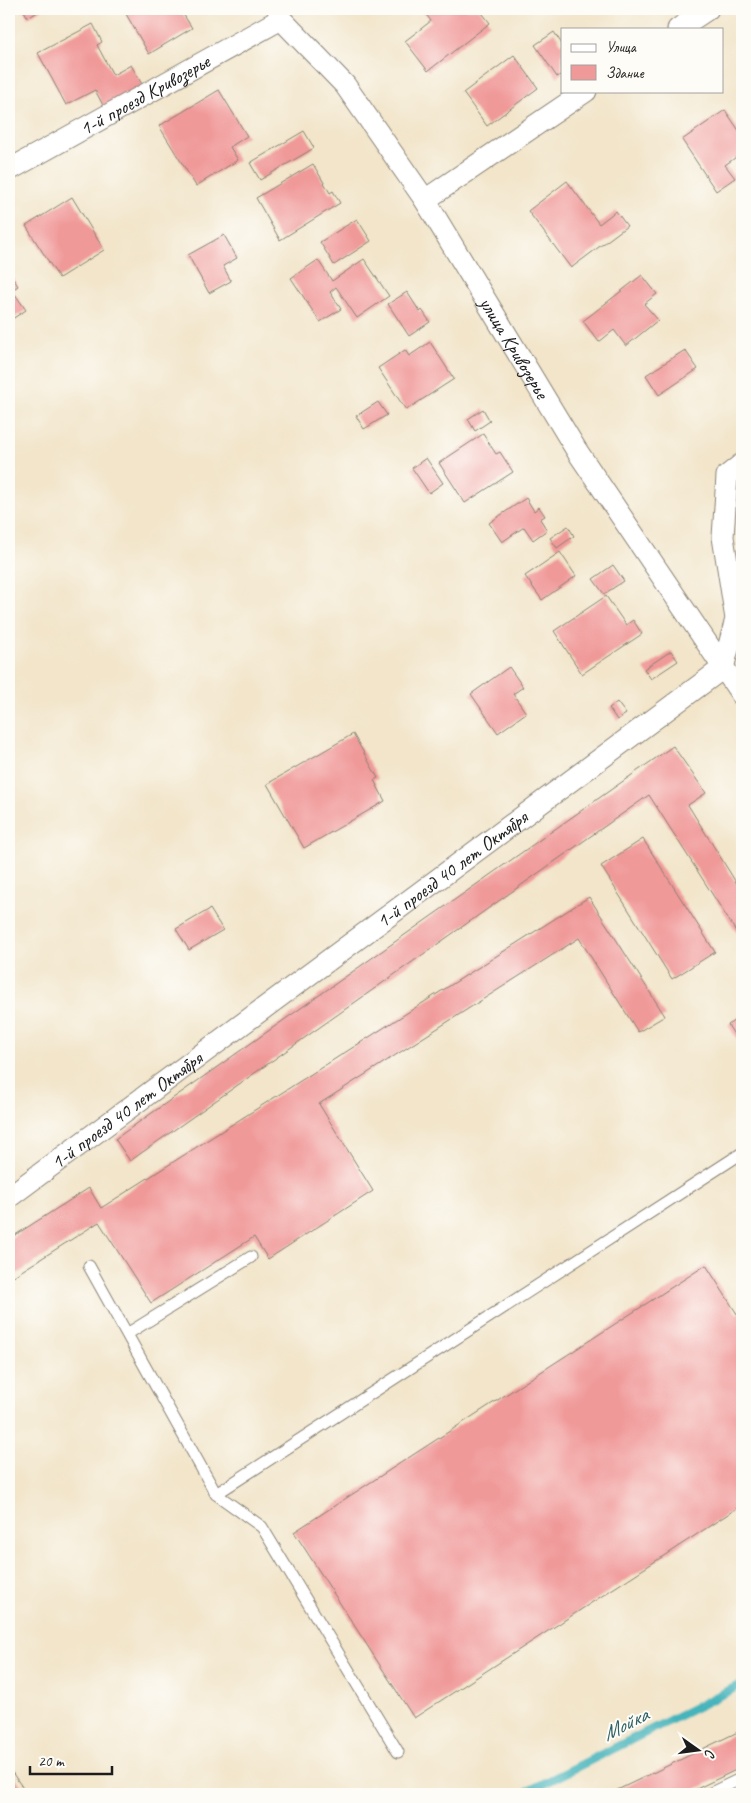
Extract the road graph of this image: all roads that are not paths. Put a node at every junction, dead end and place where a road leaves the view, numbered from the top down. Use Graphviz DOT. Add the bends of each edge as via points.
graph roads {
  1 [pos="708,9"];
  2 [pos="280,14"];
  3 [pos="680,28"];
  4 [pos="585,92"];
  5 [pos="9,170"];
  6 [pos="426,200"];
  7 [pos="742,464"];
  8 [pos="723,668"];
  9 [pos="742,695"];
  10 [pos="742,1153"];
  11 [pos="13,1188"];
  12 [pos="251,1257"];
  13 [pos="89,1266"];
  14 [pos="127,1334"];
  15 [pos="216,1494"];
  16 [pos="398,1752"];
  17 [pos="742,1778"];
  18 [pos="708,1794"];
  1 -- 3 [label="street"];
  2 -- 5 [label="street, 1-й проезд Кривозерье"];
  2 -- 6 [label="street, улица Кривозерье" via="344,85"];
  4 -- 6 [label="street"];
  6 -- 8 [label="street, улица Кривозерье" via="577,452"];
  7 -- 8 [label="street" via="727,476 723,536 736,619"];
  8 -- 9 [label="street, улица Кривозерье"];
  8 -- 11 [label="street, 1-й проезд 40 лет Октября"];
  10 -- 15 [label="lane"];
  12 -- 14 [label="lane"];
  13 -- 14 [label="lane"];
  14 -- 15 [label="lane"];
  15 -- 16 [label="lane" via="262,1527"];
  17 -- 18 [label="lane"];
}
